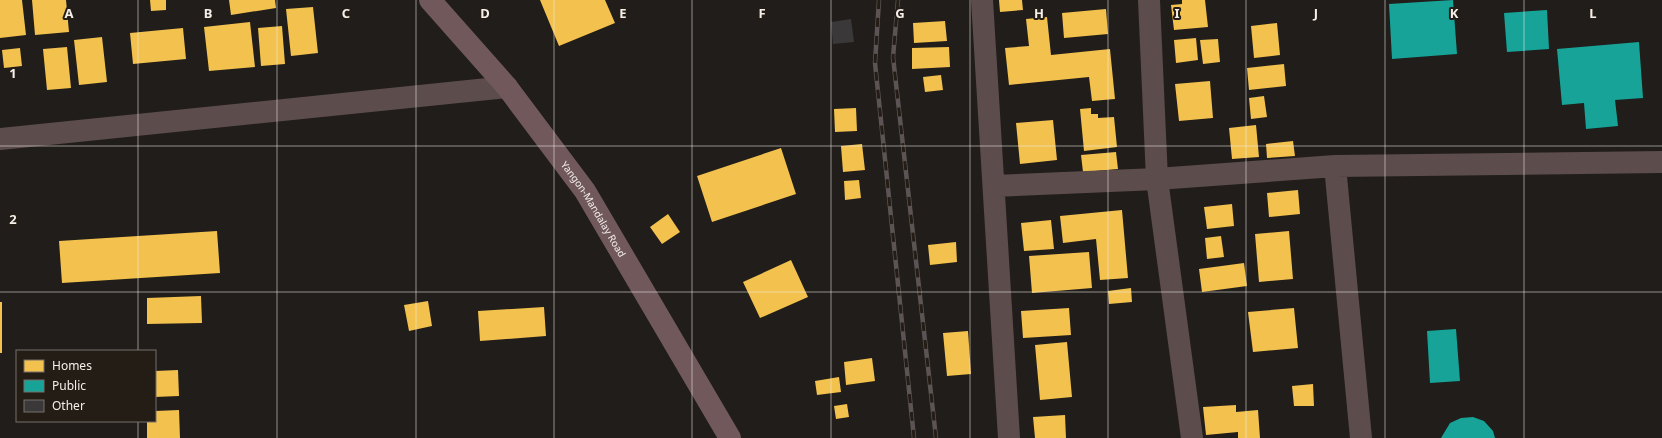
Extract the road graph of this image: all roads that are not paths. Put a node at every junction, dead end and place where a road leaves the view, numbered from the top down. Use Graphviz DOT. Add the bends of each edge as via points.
graph roads {
  1 [pos="430,0"];
  2 [pos="982,0"];
  3 [pos="1149,0"];
  4 [pos="507,87"];
  5 [pos="0,139"];
  6 [pos="1662,162"];
  7 [pos="1335,166"];
  8 [pos="1157,178"];
  9 [pos="994,186"];
  10 [pos="730,438"];
  11 [pos="1010,438"];
  12 [pos="1192,438"];
  13 [pos="1361,438"];
  1 -- 4 [label="highway, Yangon-Mandalay Road"];
  2 -- 9 [label="street"];
  3 -- 8 [label="street"];
  4 -- 5 [label="street"];
  4 -- 10 [label="highway, Yangon-Mandalay Road" via="585,191"];
  6 -- 7 [label="street"];
  7 -- 8 [label="street"];
  7 -- 13 [label="street"];
  8 -- 9 [label="street"];
  8 -- 12 [label="street"];
  9 -- 11 [label="street"];
}
